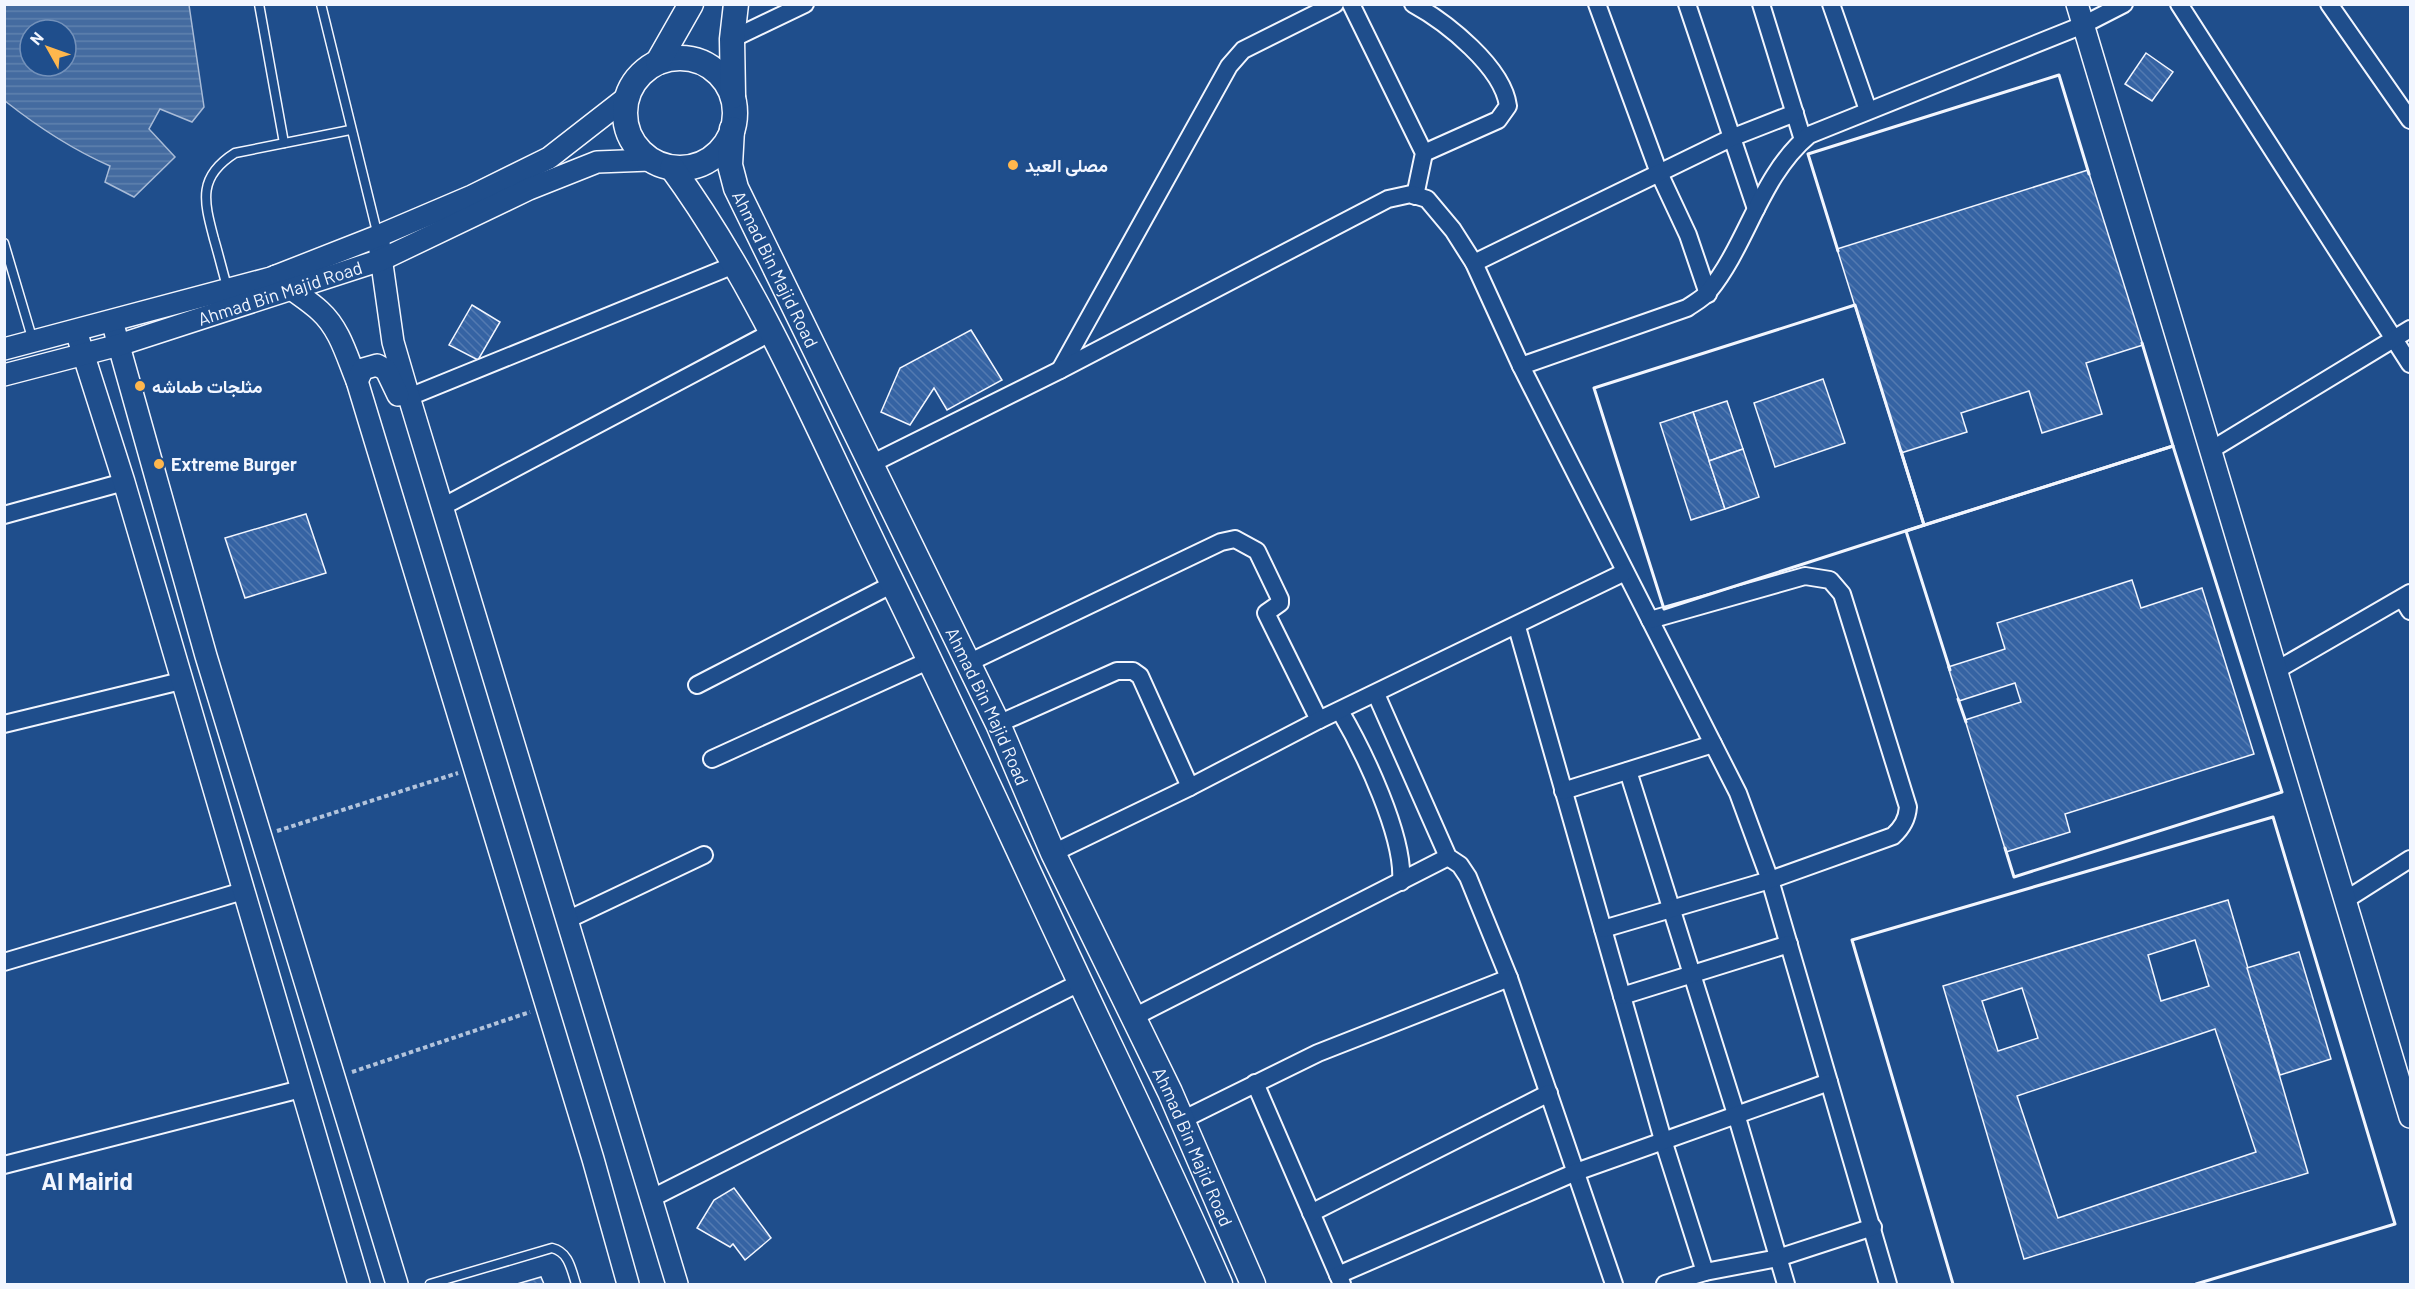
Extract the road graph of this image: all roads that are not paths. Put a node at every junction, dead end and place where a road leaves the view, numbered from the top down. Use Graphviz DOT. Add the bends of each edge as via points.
graph roads {
  1 [pos="259,4"];
  2 [pos="321,4"];
  3 [pos="691,4"];
  4 [pos="736,4"];
  5 [pos="805,4"];
  6 [pos="1335,4"];
  7 [pos="1351,4"];
  8 [pos="1413,4"];
  9 [pos="1597,4"];
  10 [pos="1687,4"];
  11 [pos="1761,4"];
  12 [pos="1831,4"];
  13 [pos="2077,4"];
  14 [pos="2124,4"];
  15 [pos="2179,4"];
  16 [pos="2329,4"];
  17 [pos="2083,25"];
  18 [pos="732,39"];
  19 [pos="658,62"];
  20 [pos="626,98"];
  21 [pos="733,98"];
  22 [pos="1868,110"];
  23 [pos="1795,113"];
  24 [pos="2410,120"];
  25 [pos="732,129"];
  26 [pos="350,130"];
  27 [pos="1731,138"];
  28 [pos="1803,140"];
  29 [pos="284,143"];
  30 [pos="1424,153"];
  31 [pos="661,164"];
  32 [pos="1659,173"];
  33 [pos="1415,196"];
  34 [pos="1756,209"];
  35 [pos="378,236"];
  36 [pos="4,243"];
  37 [pos="381,260"];
  38 [pos="1474,263"];
  39 [pos="734,265"];
  40 [pos="283,283"];
  41 [pos="1708,294"];
  42 [pos="231,298"];
  43 [pos="112,321"];
  44 [pos="2410,329"];
  45 [pos="76,331"];
  46 [pos="770,333"];
  47 [pos="2394,339"];
  48 [pos="33,342"];
  49 [pos="119,345"];
  50 [pos="4,349"];
  51 [pos="83,355"];
  52 [pos="2410,364"];
  53 [pos="1521,366"];
  54 [pos="1060,370"];
  55 [pos="4,375"];
  56 [pos="357,381"];
  57 [pos="409,397"];
  58 [pos="2211,450"];
  59 [pos="425,452"];
  60 [pos="871,464"];
  61 [pos="124,482"];
  62 [pos="442,507"];
  63 [pos="4,515"];
  64 [pos="1625,572"];
  65 [pos="893,584"];
  66 [pos="2408,601"];
  67 [pos="1650,620"];
  68 [pos="1517,627"];
  69 [pos="930,660"];
  70 [pos="968,663"];
  71 [pos="2275,671"];
  72 [pos="181,681"];
  73 [pos="697,685"];
  74 [pos="1376,694"];
  75 [pos="1340,711"];
  76 [pos="1319,720"];
  77 [pos="4,724"];
  78 [pos="998,724"];
  79 [pos="1713,744"];
  80 [pos="712,759"];
  81 [pos="1628,771"];
  82 [pos="1190,787"];
  83 [pos="1563,791"];
  84 [pos="1053,853"];
  85 [pos="704,855"];
  86 [pos="1448,857"];
  87 [pos="2410,859"];
  88 [pos="1770,880"];
  89 [pos="1401,882"];
  90 [pos="243,891"];
  91 [pos="2347,899"];
  92 [pos="1670,909"];
  93 [pos="567,920"];
  94 [pos="1603,928"];
  95 [pos="1789,944"];
  96 [pos="4,962"];
  97 [pos="1690,974"];
  98 [pos="1509,978"];
  99 [pos="1081,982"];
  100 [pos="1622,996"];
  101 [pos="1134,1017"];
  102 [pos="1829,1082"];
  103 [pos="1254,1083"];
  104 [pos="301,1089"];
  105 [pos="1549,1093"];
  106 [pos="1736,1114"];
  107 [pos="2410,1117"];
  108 [pos="1182,1120"];
  109 [pos="1663,1140"];
  110 [pos="4,1165"];
  111 [pos="1576,1172"];
  112 [pos="651,1198"];
  113 [pos="1311,1213"];
  114 [pos="1873,1227"];
  115 [pos="1778,1258"];
  116 [pos="1705,1272"];
  117 [pos="1340,1280"];
  118 [pos="359,1284"];
  119 [pos="397,1284"];
  120 [pos="430,1284"];
  121 [pos="576,1284"];
  122 [pos="628,1284"];
  123 [pos="677,1284"];
  124 [pos="1220,1284"];
  125 [pos="1253,1284"];
  126 [pos="1614,1284"];
  127 [pos="1665,1284"];
  128 [pos="1786,1284"];
  129 [pos="1888,1284"];
  1 -- 29 [label="lane"];
  2 -- 26 [label="lane"];
  3 -- 19 [label="main road"];
  4 -- 18 [label="main road"];
  5 -- 18 [label="street"];
  6 -- 54 [label="street" via="1236,56"];
  7 -- 30 [label="street"];
  8 -- 30 [label="street" via="1447,27 1488,64 1507,96 1508,106 1498,120"];
  9 -- 32 [label="street"];
  10 -- 27 [label="street"];
  11 -- 23 [label="street"];
  12 -- 22 [label="street"];
  13 -- 17 [label="street"];
  14 -- 17 [label="street"];
  15 -- 47 [label="street"];
  16 -- 24 [label="street"];
  17 -- 22 [label="street"];
  17 -- 58 [label="street"];
  18 -- 21 [label="main road"];
  19 -- 20 [label="main road" via="638,76"];
  19 -- 21 [label="main road" via="676,57 712,68 725,81"];
  20 -- 31 [label="main road" via="628,134 637,148"];
  20 -- 35 [label="street, Ahmad Bin Majid Road" via="549,158"];
  21 -- 25 [label="main road"];
  22 -- 28 [label="street"];
  23 -- 27 [label="street"];
  23 -- 28 [label="street"];
  25 -- 31 [label="main road" via="723,147 709,159 691,167"];
  25 -- 60 [label="main road, Ahmad Bin Majid Road" via="730,165 736,188"];
  26 -- 29 [label="lane"];
  26 -- 35 [label="lane"];
  27 -- 32 [label="street"];
  27 -- 34 [label="street"];
  28 -- 34 [label="street" via="1774,175"];
  29 -- 42 [label="lane" via="235,153 221,162 209,178 206,208"];
  30 -- 33 [label="street"];
  31 -- 37 [label="street, Ahmad Bin Majid Road" via="597,162"];
  31 -- 39 [label="main road, Ahmad Bin Majid Road" via="702,209"];
  32 -- 38 [label="street"];
  32 -- 41 [label="street" via="1688,235"];
  33 -- 38 [label="street" via="1427,199 1438,210"];
  33 -- 54 [label="street" via="1388,199"];
  34 -- 41 [label="street"];
  35 -- 37 [label="street"];
  35 -- 40 [label="street, Ahmad Bin Majid Road"];
  36 -- 48 [label="lane"];
  37 -- 40 [label="street, Ahmad Bin Majid Road"];
  37 -- 57 [label="street" via="393,342"];
  38 -- 53 [label="street"];
  39 -- 46 [label="main road, Ahmad Bin Majid Road"];
  39 -- 57 [label="street"];
  40 -- 42 [label="street, Ahmad Bin Majid Road"];
  40 -- 56 [label="street" via="322,312 336,330"];
  41 -- 53 [label="street" via="1687,308"];
  42 -- 43 [label="street, Ahmad Bin Majid Road"];
  42 -- 49 [label="street, Ahmad Bin Majid Road"];
  43 -- 45 [label="street, Ahmad Bin Majid Road"];
  43 -- 49 [label="street"];
  44 -- 47 [label="street"];
  45 -- 48 [label="street, Ahmad Bin Majid Road"];
  45 -- 51 [label="street"];
  46 -- 62 [label="street"];
  46 -- 65 [label="main road, Ahmad Bin Majid Road"];
  47 -- 52 [label="street"];
  47 -- 58 [label="street"];
  48 -- 50 [label="street, Ahmad Bin Majid Road"];
  49 -- 51 [label="street, Ahmad Bin Majid Road"];
  49 -- 119 [label="street" via="206,656"];
  51 -- 55 [label="street, Ahmad Bin Majid Road"];
  51 -- 61 [label="street"];
  53 -- 64 [label="street"];
  54 -- 60 [label="street"];
  56 -- 59 [label="street" via="367,366 377,365 386,370"];
  56 -- 122 [label="street" via="594,1159"];
  57 -- 59 [label="street"];
  58 -- 71 [label="street"];
  59 -- 62 [label="street"];
  60 -- 70 [label="main road, Ahmad Bin Majid Road"];
  61 -- 63 [label="street"];
  61 -- 72 [label="street"];
  62 -- 93 [label="street"];
  64 -- 67 [label="street"];
  64 -- 68 [label="street"];
  65 -- 69 [label="main road, Ahmad Bin Majid Road"];
  65 -- 73 [label="street"];
  66 -- 71 [label="street"];
  67 -- 79 [label="street"];
  67 -- 88 [label="street" via="1805,576 1830,580 1842,594 1908,807 1907,816 1893,836"];
  68 -- 74 [label="street"];
  68 -- 83 [label="street"];
  69 -- 80 [label="street"];
  69 -- 99 [label="main road, Ahmad Bin Majid Road"];
  70 -- 76 [label="street" via="1221,542 1240,540 1257,551 1280,599 1266,614"];
  70 -- 78 [label="main road, Ahmad Bin Majid Road"];
  71 -- 91 [label="street"];
  72 -- 77 [label="street"];
  72 -- 90 [label="street"];
  74 -- 75 [label="street"];
  74 -- 86 [label="street"];
  75 -- 76 [label="street"];
  75 -- 89 [label="street" via="1356,739 1400,847"];
  76 -- 82 [label="street"];
  78 -- 82 [label="street" via="1117,671 1133,671 1140,676"];
  78 -- 84 [label="main road, Ahmad Bin Majid Road"];
  79 -- 81 [label="street"];
  79 -- 88 [label="street" via="1738,793"];
  81 -- 83 [label="street"];
  81 -- 92 [label="street"];
  82 -- 84 [label="street"];
  83 -- 94 [label="street"];
  84 -- 101 [label="main road, Ahmad Bin Majid Road"];
  85 -- 93 [label="street"];
  86 -- 89 [label="street"];
  86 -- 98 [label="street" via="1468,877"];
  87 -- 91 [label="street"];
  88 -- 92 [label="street"];
  88 -- 95 [label="street"];
  89 -- 101 [label="street"];
  90 -- 96 [label="street"];
  90 -- 104 [label="street"];
  91 -- 107 [label="street"];
  92 -- 94 [label="street"];
  92 -- 97 [label="street"];
  93 -- 112 [label="street"];
  94 -- 100 [label="street"];
  95 -- 97 [label="street"];
  95 -- 102 [label="street"];
  97 -- 100 [label="street"];
  97 -- 106 [label="street"];
  98 -- 103 [label="street" via="1318,1053"];
  98 -- 105 [label="street"];
  99 -- 112 [label="street"];
  99 -- 124 [label="main road, Ahmad Bin Majid Road" via="1171,1169"];
  100 -- 109 [label="street"];
  101 -- 108 [label="main road, Ahmad Bin Majid Road"];
  102 -- 106 [label="street"];
  102 -- 114 [label="street"];
  103 -- 108 [label="street"];
  103 -- 113 [label="street"];
  104 -- 110 [label="street"];
  104 -- 118 [label="street"];
  105 -- 111 [label="street"];
  105 -- 113 [label="street"];
  106 -- 109 [label="street"];
  106 -- 115 [label="street"];
  108 -- 125 [label="main road, Ahmad Bin Majid Road"];
  109 -- 111 [label="street"];
  109 -- 116 [label="street"];
  111 -- 117 [label="street"];
  111 -- 126 [label="street"];
  112 -- 123 [label="street"];
  113 -- 117 [label="street"];
  114 -- 115 [label="street"];
  114 -- 129 [label="street"];
  115 -- 116 [label="street"];
  115 -- 128 [label="street"];
  116 -- 127 [label="street"];
  120 -- 121 [label="lane" via="552,1248 566,1255"];
}
